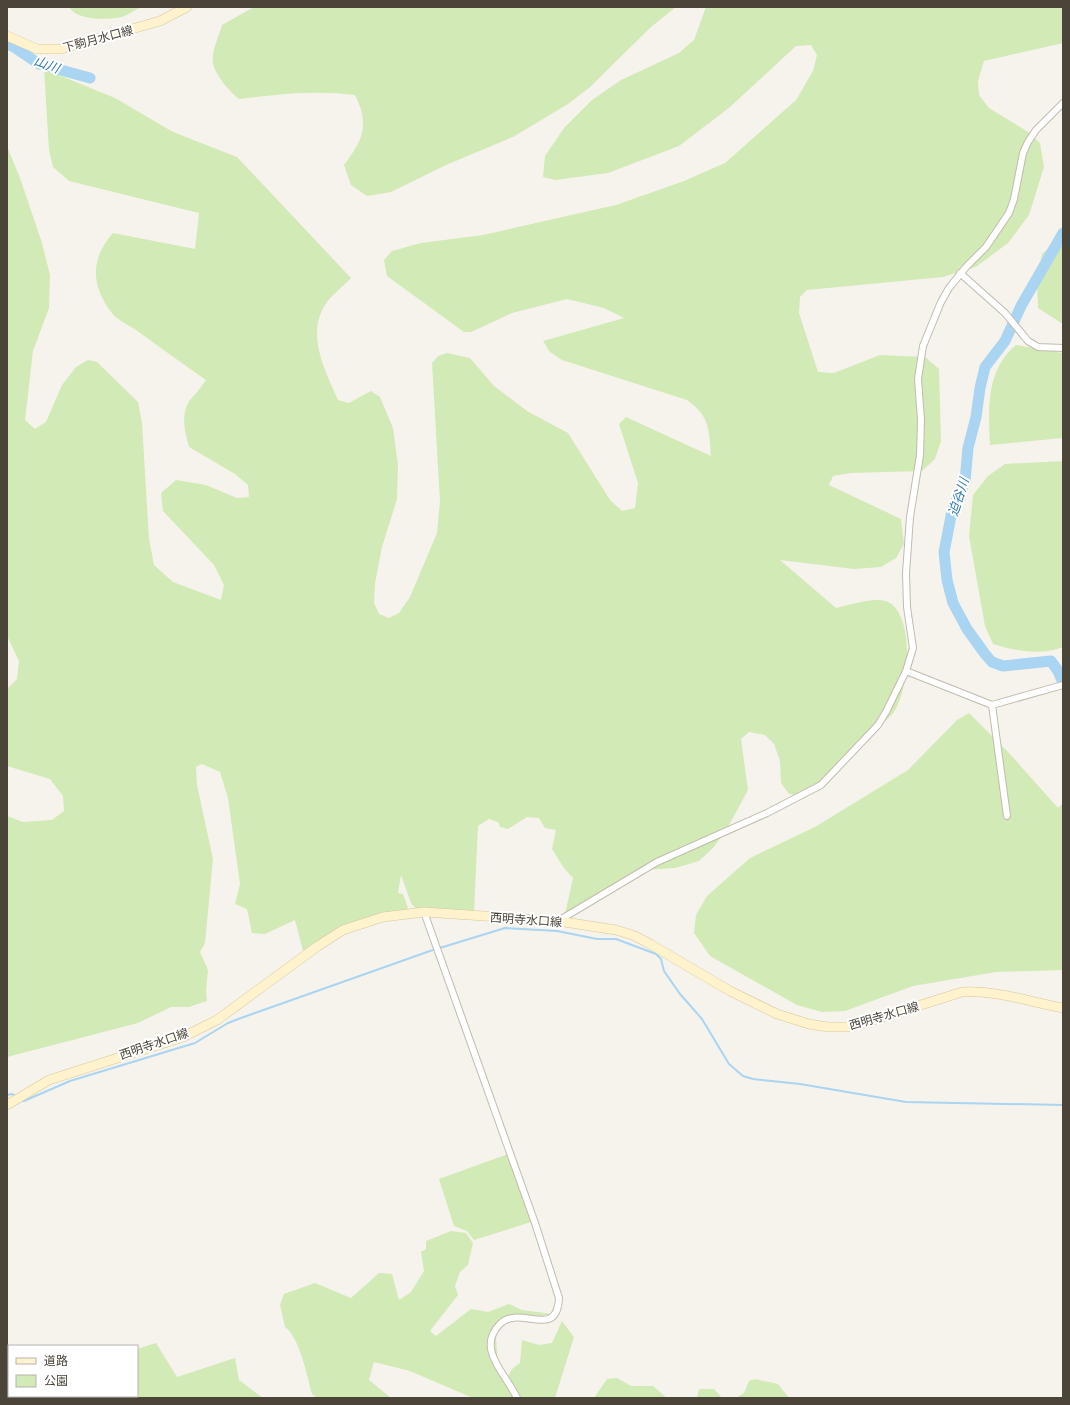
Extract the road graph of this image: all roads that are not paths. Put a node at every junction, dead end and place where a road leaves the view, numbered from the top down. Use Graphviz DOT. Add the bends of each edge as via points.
graph roads {
  1 [pos="187,7"];
  2 [pos="7,36"];
  3 [pos="1063,103"];
  4 [pos="960,273"];
  5 [pos="1063,348"];
  6 [pos="906,670"];
  7 [pos="1063,685"];
  8 [pos="992,706"];
  9 [pos="1007,816"];
  10 [pos="424,912"];
  11 [pos="558,921"];
  12 [pos="1063,1008"];
  13 [pos="7,1105"];
  14 [pos="517,1398"];
  1 -- 2 [label="main road, 下駒月水口線" via="160,22 61,49 37,49"];
  3 -- 4 [label="street" via="1036,130 1028,142 1014,199 1004,222 986,247"];
  4 -- 5 [label="street" via="1005,313 1028,341 1038,347"];
  4 -- 6 [label="street" via="941,302 923,346 920,362 920,455 910,517 906,573 913,648"];
  6 -- 8 [label="street"];
  6 -- 11 [label="street" via="878,725 821,785 768,813 657,862"];
  7 -- 8 [label="street"];
  8 -- 9 [label="street"];
  10 -- 11 [label="main road, 西明寺水口線"];
  10 -- 13 [label="main road, 西明寺水口線" via="383,916 343,930 217,1020 183,1037 49,1080"];
  10 -- 14 [label="street" via="538,1230 559,1298 559,1309 550,1320 518,1317 505,1320 493,1333 490,1342 493,1360"];
  11 -- 12 [label="main road, 西明寺水口線" via="616,930 635,936 730,991 777,1014 828,1028 846,1028 962,992 1002,994"];
}
